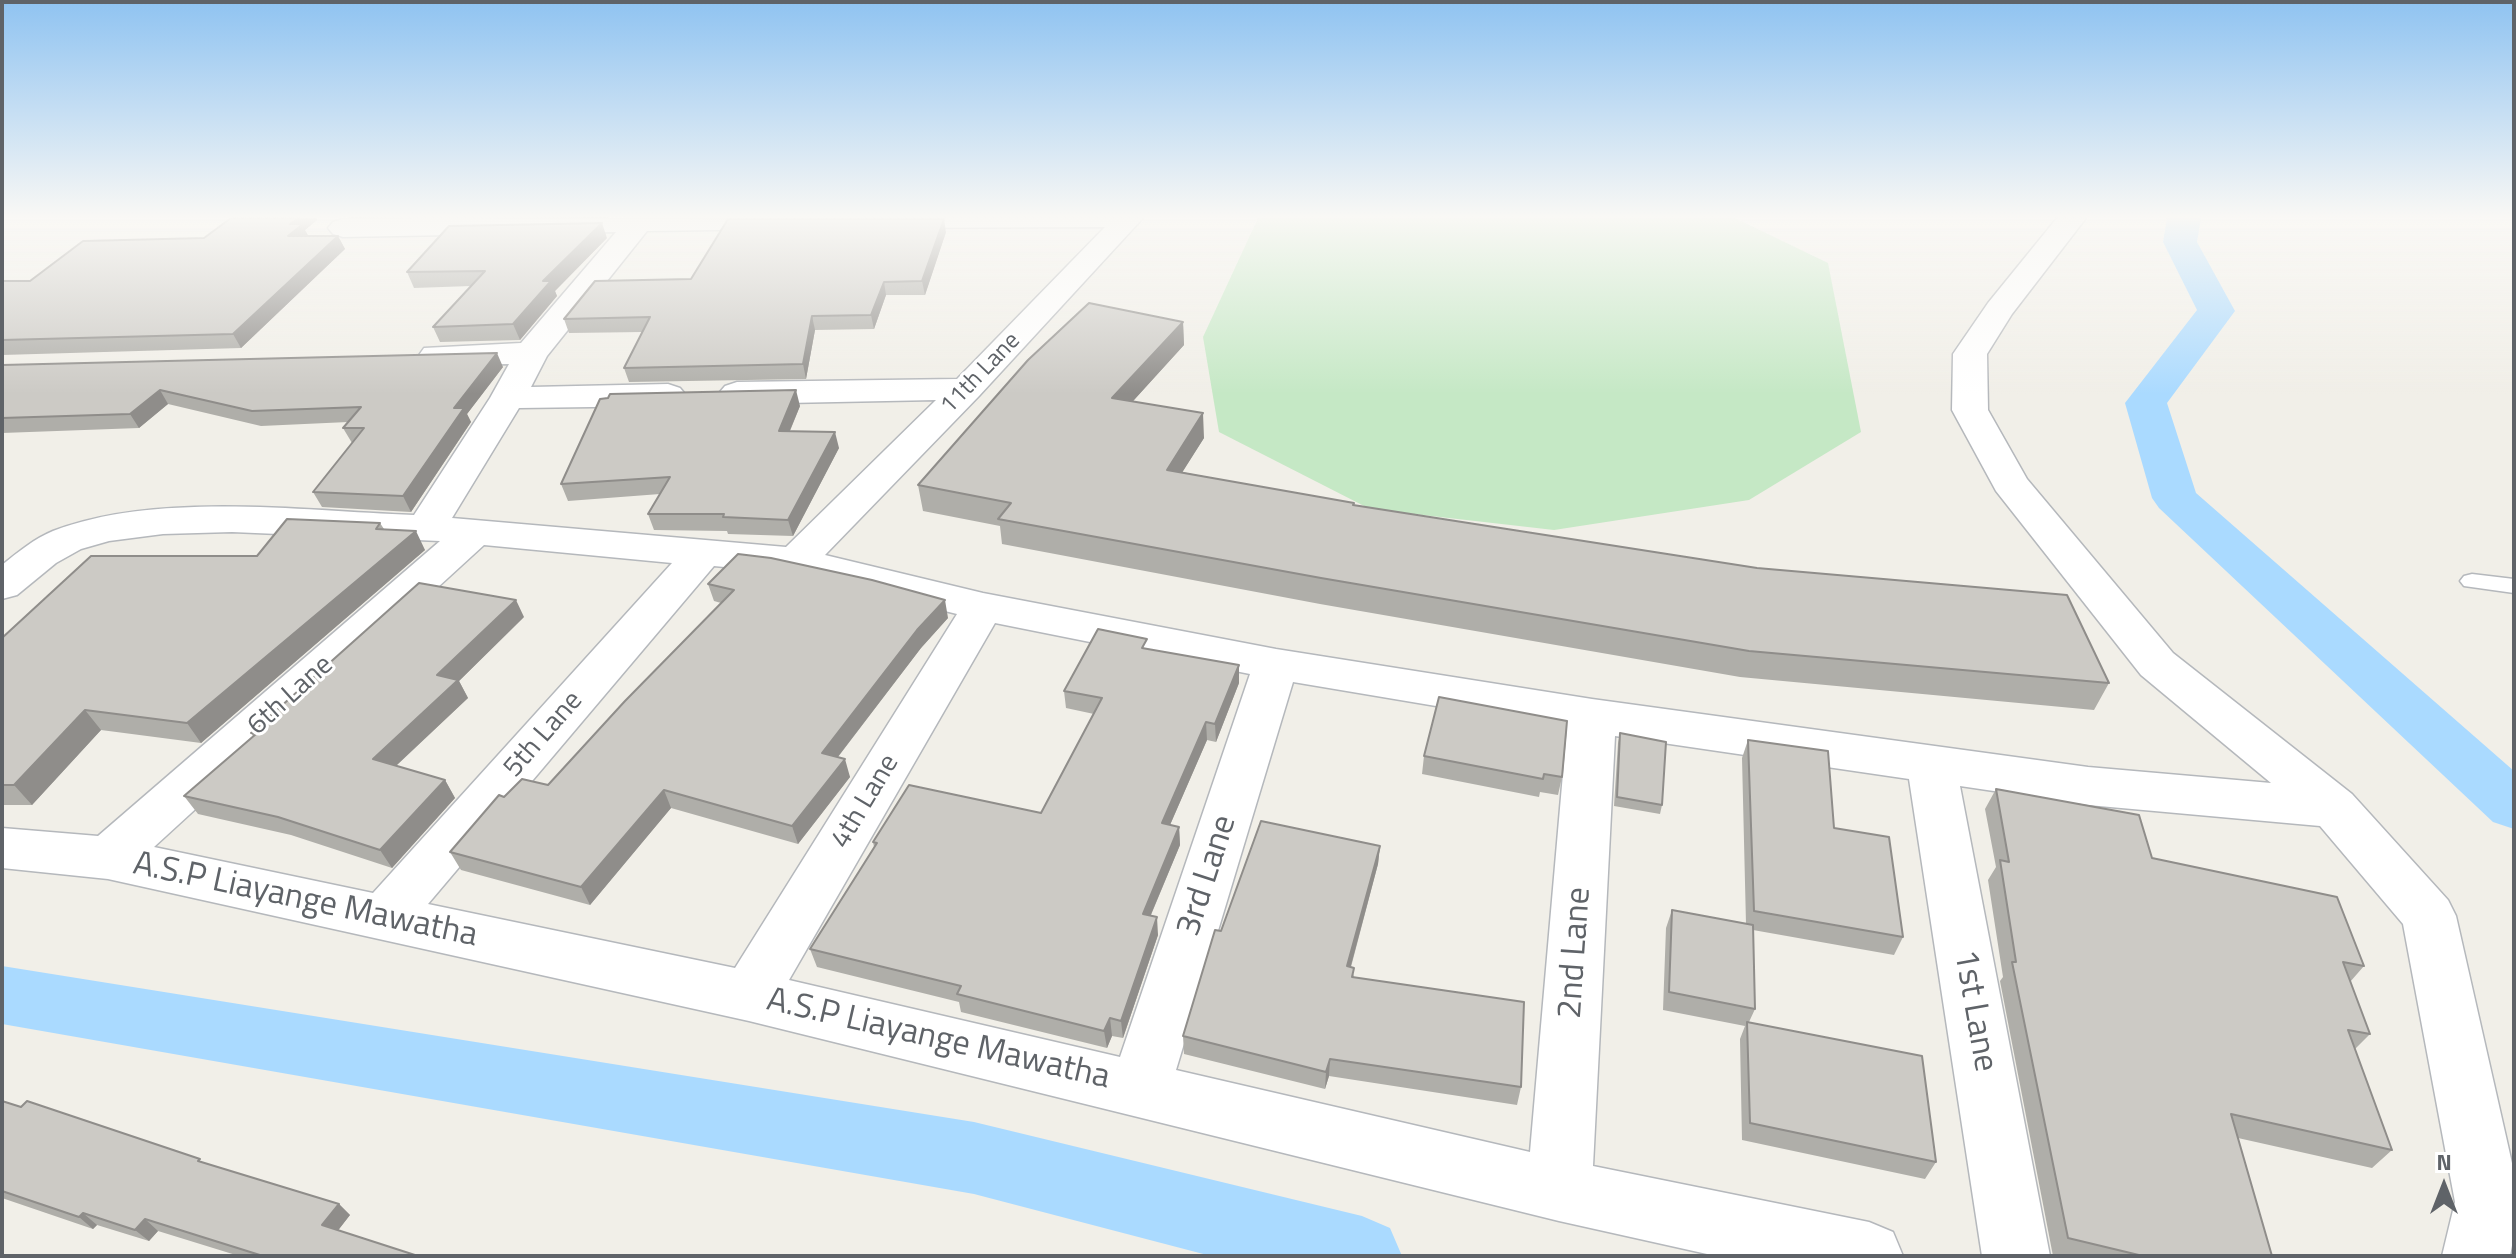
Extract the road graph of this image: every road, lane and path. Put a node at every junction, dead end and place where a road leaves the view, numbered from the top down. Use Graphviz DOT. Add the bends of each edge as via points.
graph roads {
  1 [pos="594,277"];
  2 [pos="1073,277"];
  3 [pos="2025,277"];
  4 [pos="531,353"];
  5 [pos="407,356"];
  6 [pos="967,389"];
  7 [pos="508,398"];
  8 [pos="426,528"];
  9 [pos="473,534"];
  10 [pos="704,552"];
  11 [pos="796,561"];
  12 [pos="2472,581"];
  13 [pos="2,586"];
  14 [pos="2514,586"];
  15 [pos="983,607"];
  16 [pos="1276,664"];
  17 [pos="1592,716"];
  18 [pos="1932,766"];
  19 [pos="2334,808"];
  20 [pos="2,848"];
  21 [pos="108,858"];
  22 [pos="384,918"];
  23 [pos="749,996"];
  24 [pos="1140,1088"];
  25 [pos="1559,1190"];
  26 [pos="1869,1256"];
  27 [pos="2016,1256"];
  28 [pos="2476,1256"];
  1 -- 4 [label="street"];
  2 -- 6 [label="street, 11th Lane"];
  3 -- 19 [label="street" via="1970,354 1970,410 2010,483 2157,664"];
  4 -- 5 [label="street"];
  4 -- 7 [label="street"];
  6 -- 7 [label="street"];
  6 -- 11 [label="street, 11th Lane"];
  7 -- 8 [label="street"];
  8 -- 9 [label="street"];
  8 -- 13 [label="street" via="232,520 105,529 41,554"];
  9 -- 10 [label="street"];
  9 -- 21 [label="street, 6th Lane"];
  10 -- 11 [label="street"];
  10 -- 22 [label="street, 5th Lane"];
  11 -- 15 [label="street"];
  12 -- 14 [label="lane"];
  15 -- 16 [label="street"];
  15 -- 23 [label="street, 4th Lane"];
  16 -- 17 [label="street"];
  16 -- 24 [label="street, 3rd Lane"];
  17 -- 18 [label="street"];
  17 -- 25 [label="street, 2nd Lane"];
  18 -- 19 [label="street"];
  18 -- 27 [label="street, 1st Lane"];
  19 -- 28 [label="street" via="2429,916 2488,1202"];
  20 -- 21 [label="street, A.S.P Liayange Mawatha"];
  21 -- 22 [label="street, A.S.P Liayange Mawatha"];
  22 -- 23 [label="street, A.S.P Liayange Mawatha"];
  23 -- 24 [label="street, A.S.P Liayange Mawatha"];
  24 -- 25 [label="street, A.S.P Liayange Mawatha"];
  25 -- 26 [label="street, A.S.P Liayange Mawatha"];
}
